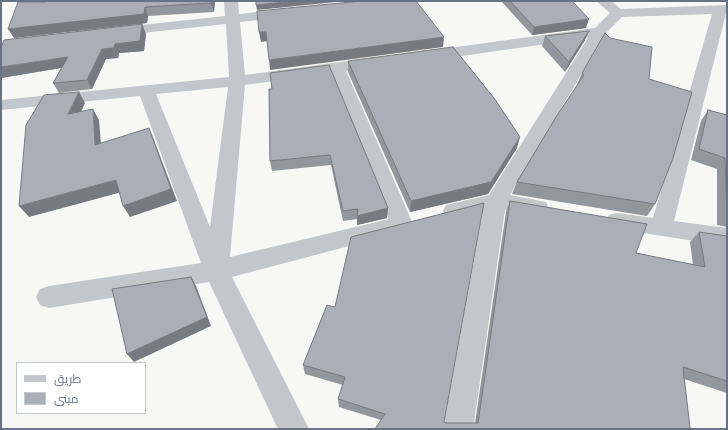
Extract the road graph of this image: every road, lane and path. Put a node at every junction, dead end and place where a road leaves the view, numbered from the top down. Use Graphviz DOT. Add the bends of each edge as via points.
graph roads {
  1 [pos="611,7"];
  2 [pos="723,9"];
  3 [pos="231,10"];
  4 [pos="301,11"];
  5 [pos="599,32"];
  6 [pos="104,33"];
  7 [pos="414,57"];
  8 [pos="391,60"];
  9 [pos="337,68"];
  10 [pos="237,81"];
  11 [pos="146,90"];
  12 [pos="1,105"];
  13 [pos="496,201"];
  14 [pos="559,211"];
  15 [pos="598,218"];
  16 [pos="419,220"];
  17 [pos="661,228"];
  18 [pos="727,237"];
  19 [pos="216,271"];
  20 [pos="49,297"];
  21 [pos="294,429"];
  22 [pos="458,429"];
  1 -- 2 [label="street"];
  1 -- 5 [label="street"];
  2 -- 17 [label="street"];
  3 -- 4 [label="street"];
  3 -- 6 [label="street"];
  3 -- 10 [label="street"];
  5 -- 7 [label="street"];
  5 -- 13 [label="street"];
  8 -- 9 [label="street"];
  9 -- 10 [label="street"];
  9 -- 16 [label="street"];
  10 -- 11 [label="street"];
  10 -- 19 [label="street"];
  11 -- 12 [label="street"];
  11 -- 19 [label="street"];
  13 -- 14 [label="street"];
  13 -- 16 [label="street"];
  13 -- 22 [label="street"];
  15 -- 17 [label="street"];
  16 -- 19 [label="street"];
  17 -- 18 [label="street"];
  19 -- 20 [label="street"];
  19 -- 21 [label="street"];
}
